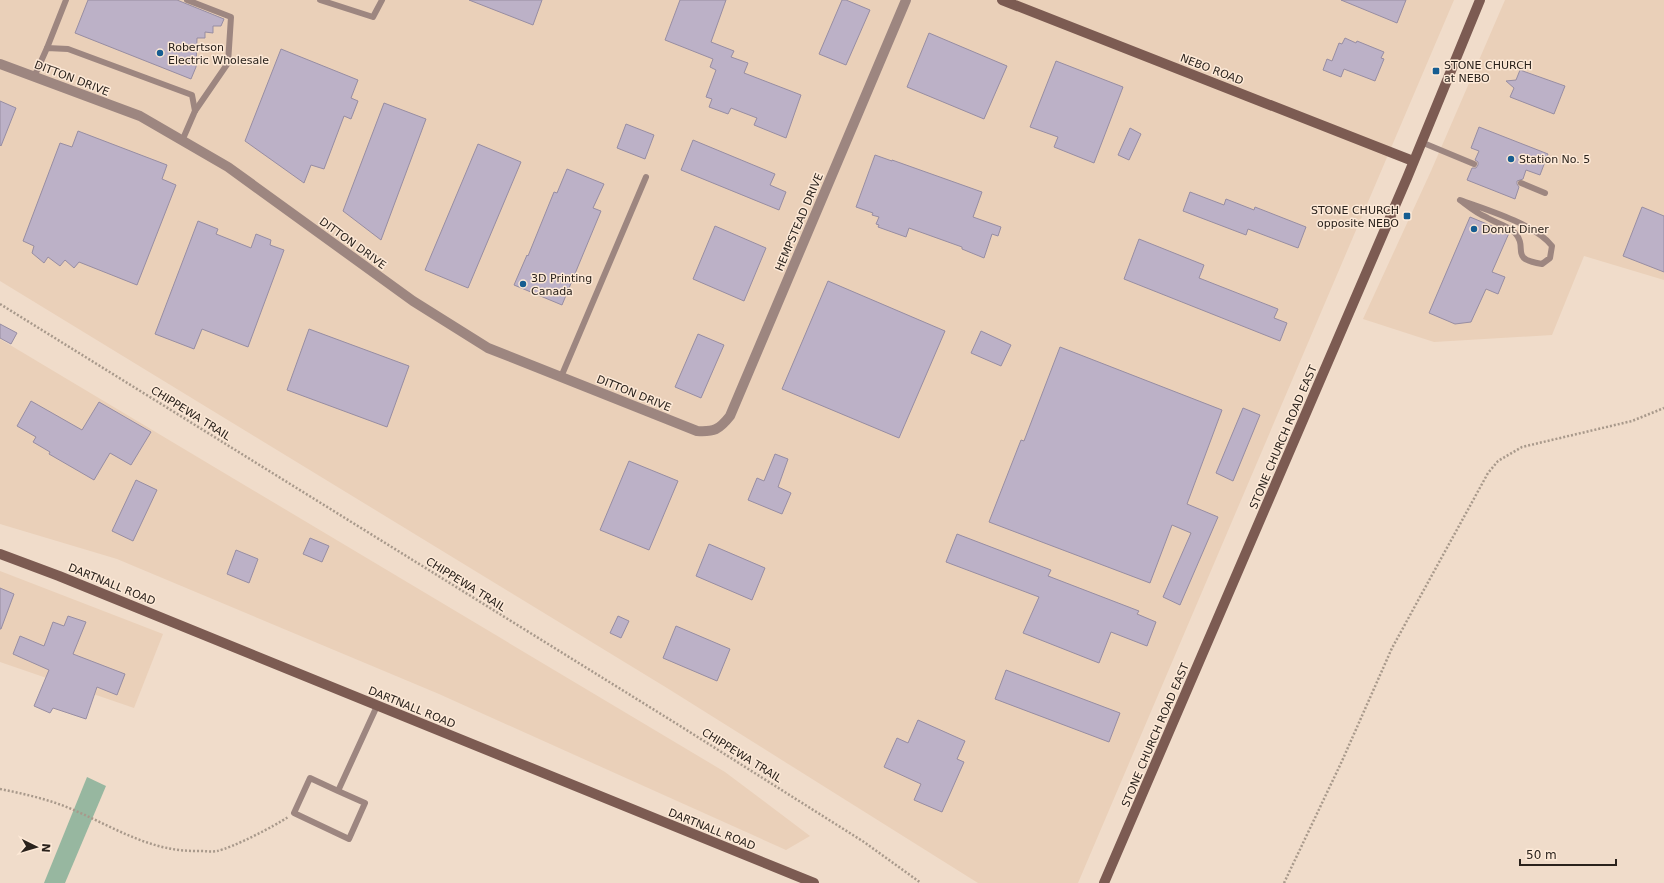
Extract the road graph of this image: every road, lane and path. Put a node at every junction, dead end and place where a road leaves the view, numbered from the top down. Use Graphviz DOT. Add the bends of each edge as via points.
graph roads {
  1 [pos="66,0"];
  2 [pos="187,0"];
  3 [pos="320,0"];
  4 [pos="382,0"];
  5 [pos="906,0"];
  6 [pos="1002,0"];
  7 [pos="1480,0"];
  8 [pos="46,48"];
  9 [pos="0,64"];
  10 [pos="34,77"];
  11 [pos="195,111"];
  12 [pos="182,141"];
  13 [pos="1421,142"];
  14 [pos="1413,161"];
  15 [pos="1474,164"];
  16 [pos="646,177"];
  17 [pos="1521,183"];
  18 [pos="1545,193"];
  19 [pos="1460,200"];
  20 [pos="0,304"];
  21 [pos="561,377"];
  22 [pos="1664,408"];
  23 [pos="697,431"];
  24 [pos="0,554"];
  25 [pos="377,706"];
  26 [pos="0,789"];
  27 [pos="338,791"];
  28 [pos="294,814"];
  29 [pos="814,883"];
  30 [pos="921,883"];
  31 [pos="1104,883"];
  32 [pos="1284,883"];
  1 -- 8 [label="lane"];
  2 -- 11 [label="lane" via="231,17 228,63"];
  3 -- 4 [label="lane" via="373,16"];
  5 -- 23 [label="street, HEMPSTEAD DRIVE" via="730,416 724,425 713,432"];
  6 -- 14 [label="street, NEBO ROAD"];
  7 -- 13 [label="street, STONE CHURCH ROAD EAST"];
  8 -- 10 [label="lane"];
  8 -- 11 [label="lane" via="68,49 192,95"];
  9 -- 10 [label="street, DITTON DRIVE"];
  10 -- 12 [label="street, DITTON DRIVE" via="140,116"];
  11 -- 12 [label="lane"];
  12 -- 21 [label="street, DITTON DRIVE" via="228,167 413,301 488,348"];
  13 -- 14 [label="street, STONE CHURCH ROAD EAST"];
  13 -- 15 [label="lane"];
  14 -- 31 [label="street, STONE CHURCH ROAD EAST"];
  16 -- 21 [label="lane"];
  17 -- 18 [label="lane"];
  19 -- 19 [label="lane" via="1498,214 1546,238 1552,246 1550,258 1542,264 1526,260 1522,257 1520,241 1516,234"];
  20 -- 30 [label="path, CHIPPEWA TRAIL" via="677,724 864,842"];
  21 -- 23 [label="street, DITTON DRIVE"];
  22 -- 32 [label="path" via="1632,421 1522,447 1498,461 1488,473 1392,648"];
  24 -- 25 [label="street, DARTNALL ROAD"];
  25 -- 27 [label="lane"];
  25 -- 29 [label="street, DARTNALL ROAD"];
  26 -- 28 [label="path" via="58,804 131,838 164,848 186,851 218,851 276,826"];
  27 -- 28 [label="lane" via="310,778"];
  27 -- 28 [label="lane" via="365,803 349,839"];
}
